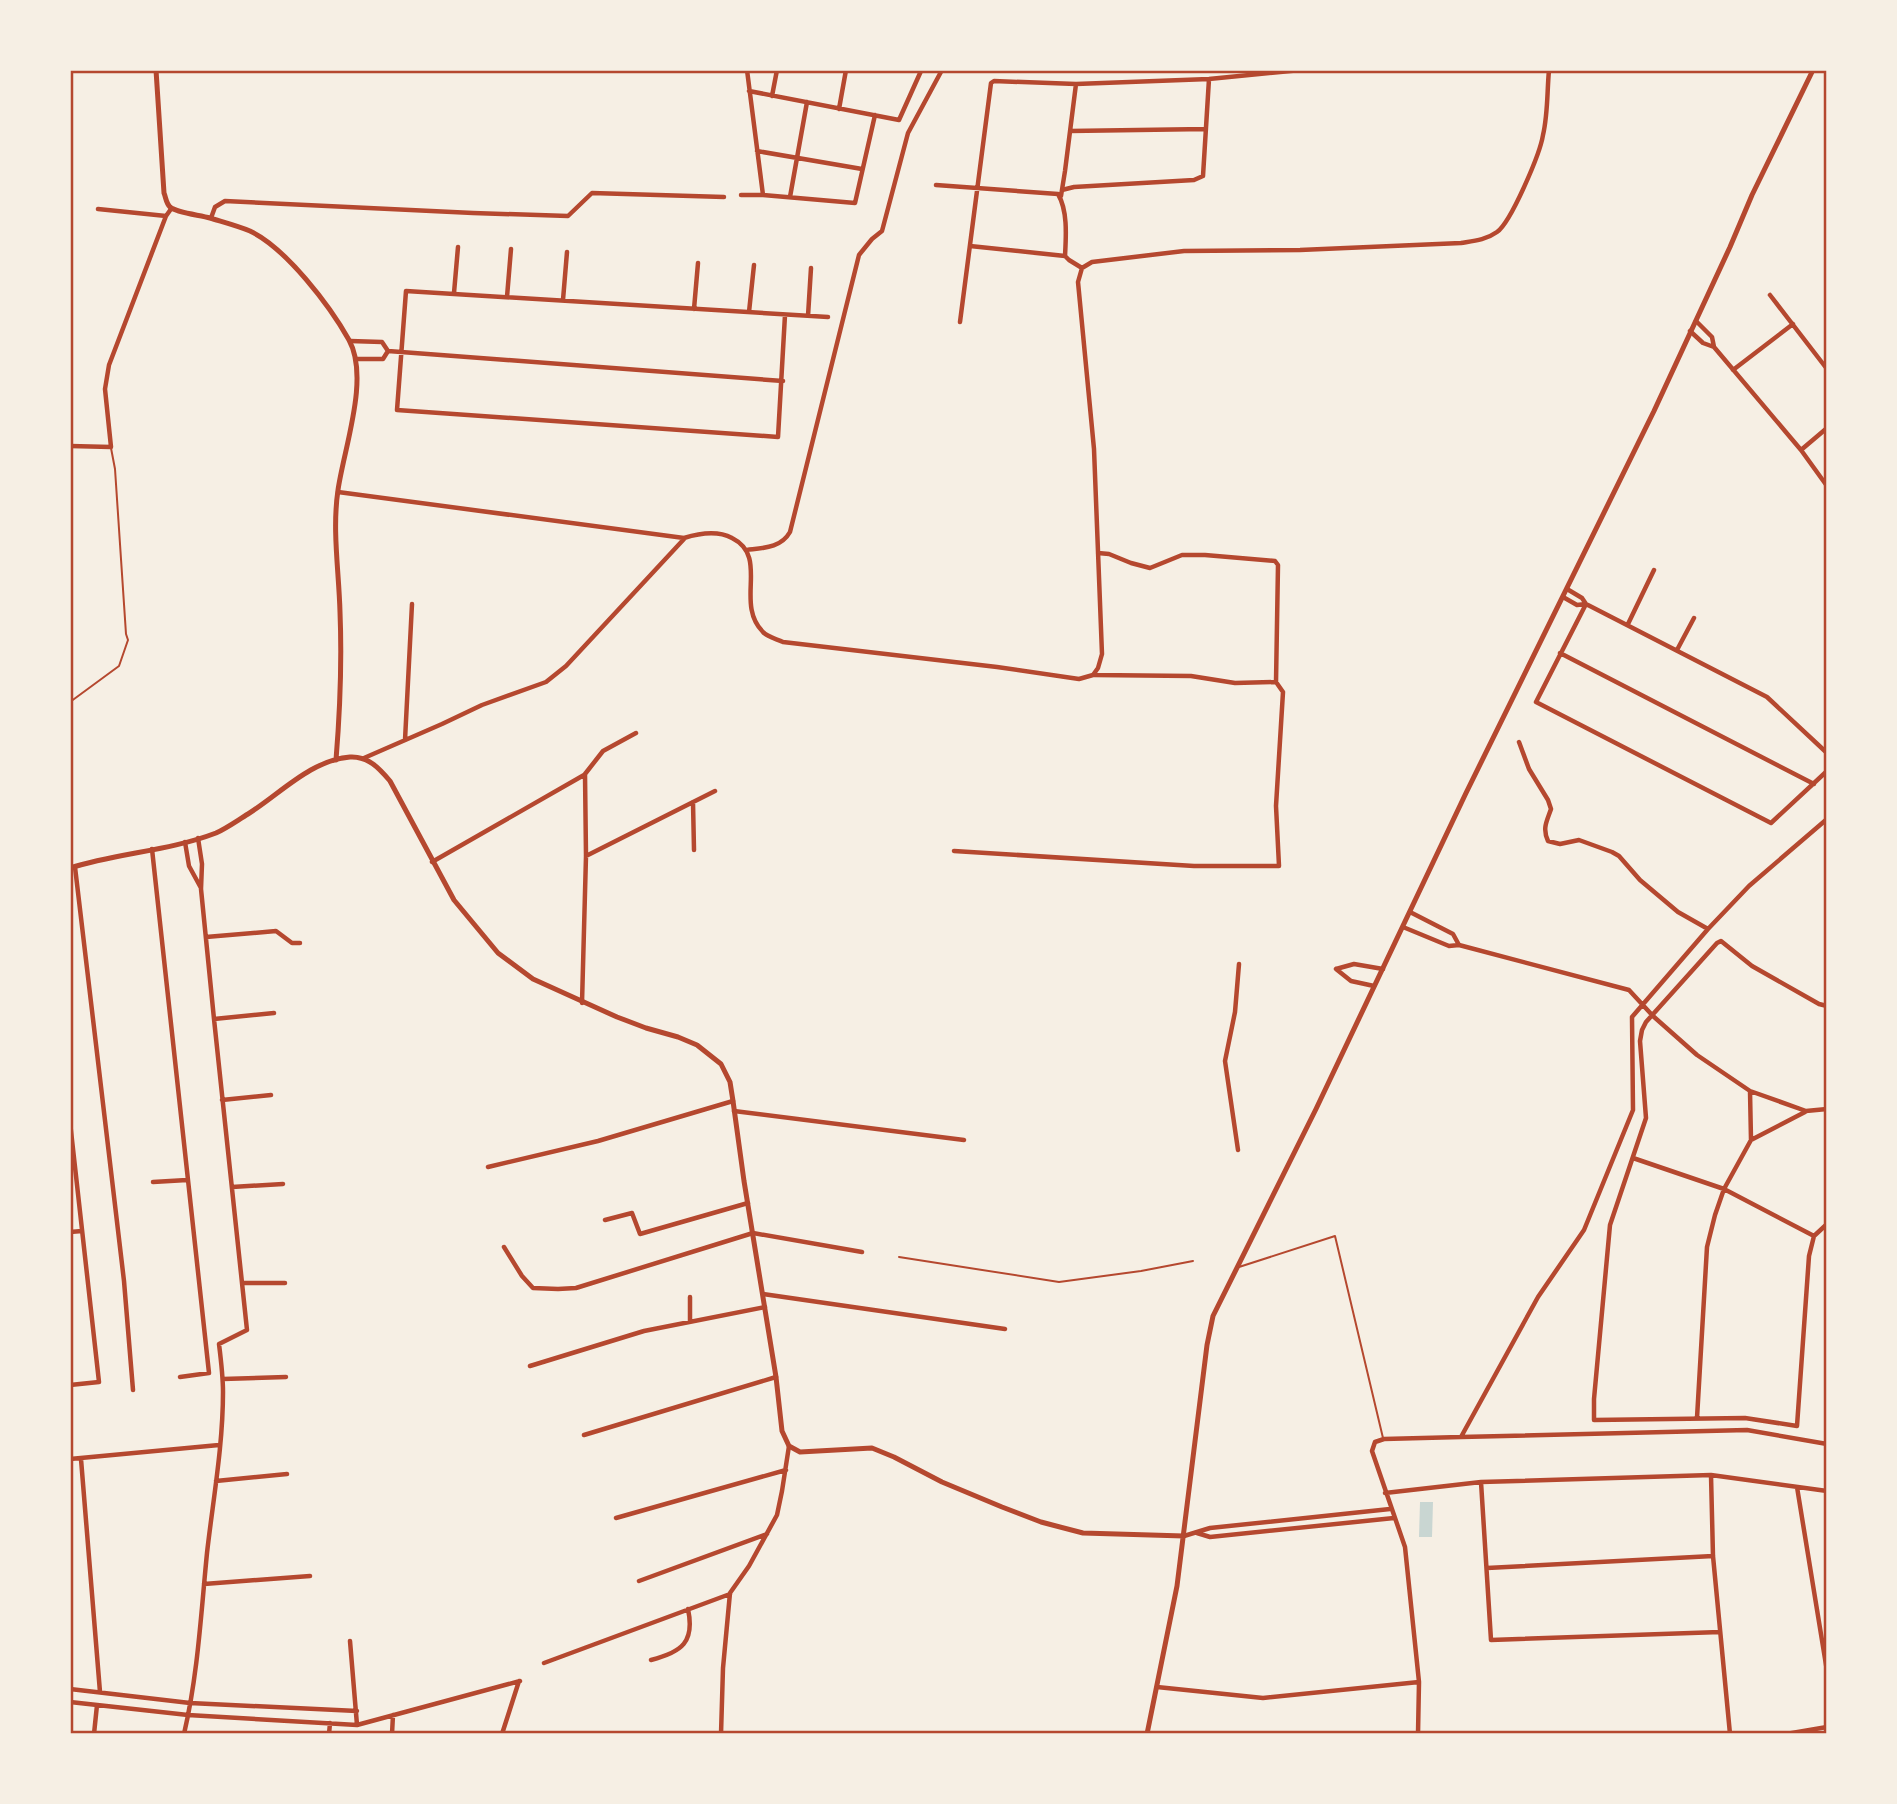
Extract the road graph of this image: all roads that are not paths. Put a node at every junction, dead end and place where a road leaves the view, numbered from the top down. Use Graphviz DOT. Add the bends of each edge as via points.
graph roads {
  1 [pos="156,70"];
  2 [pos="747,70"];
  3 [pos="777,70"];
  4 [pos="846,70"];
  5 [pos="920,70"];
  6 [pos="942,70"];
  7 [pos="1301,70"];
  8 [pos="1549,70"];
  9 [pos="1813,70"];
  10 [pos="1209,79"];
  11 [pos="1076,84"];
  12 [pos="749,91"];
  13 [pos="772,96"];
  14 [pos="807,102"];
  15 [pos="839,108"];
  16 [pos="875,116"];
  17 [pos="1206,129"];
  18 [pos="1070,131"];
  19 [pos="757,151"];
  20 [pos="797,158"];
  21 [pos="863,169"];
  22 [pos="936,185"];
  23 [pos="977,188"];
  24 [pos="1061,193"];
  25 [pos="741,195"];
  26 [pos="763,195"];
  27 [pos="724,197"];
  28 [pos="790,197"];
  29 [pos="98,209"];
  30 [pos="171,209"];
  31 [pos="166,216"];
  32 [pos="211,218"];
  33 [pos="970,246"];
  34 [pos="458,247"];
  35 [pos="512,249"];
  36 [pos="567,252"];
  37 [pos="1065,256"];
  38 [pos="698,263"];
  39 [pos="754,265"];
  40 [pos="811,268"];
  41 [pos="1082,268"];
  42 [pos="454,293"];
  43 [pos="1770,295"];
  44 [pos="507,297"];
  45 [pos="563,300"];
  46 [pos="694,309"];
  47 [pos="750,313"];
  48 [pos="785,315"];
  49 [pos="808,316"];
  50 [pos="828,317"];
  51 [pos="1695,320"];
  52 [pos="960,322"];
  53 [pos="1793,324"];
  54 [pos="1690,331"];
  55 [pos="349,341"];
  56 [pos="1714,347"];
  57 [pos="388,351"];
  58 [pos="402,352"];
  59 [pos="356,359"];
  60 [pos="1827,369"];
  61 [pos="1733,370"];
  62 [pos="783,380"];
  63 [pos="1827,428"];
  64 [pos="70,446"];
  65 [pos="111,447"];
  66 [pos="1801,450"];
  67 [pos="1827,486"];
  68 [pos="338,492"];
  69 [pos="684,538"];
  70 [pos="747,550"];
  71 [pos="1098,553"];
  72 [pos="1654,570"];
  73 [pos="1567,589"];
  74 [pos="1563,597"];
  75 [pos="412,604"];
  76 [pos="1586,604"];
  77 [pos="1694,618"];
  78 [pos="1628,624"];
  79 [pos="1676,650"];
  80 [pos="1560,653"];
  81 [pos="1093,675"];
  82 [pos="1276,682"];
  83 [pos="70,702"];
  84 [pos="636,733"];
  85 [pos="405,740"];
  86 [pos="1519,742"];
  87 [pos="1827,753"];
  88 [pos="365,758"];
  89 [pos="336,760"];
  90 [pos="1827,771"];
  91 [pos="584,774"];
  92 [pos="1814,783"];
  93 [pos="715,790"];
  94 [pos="693,802"];
  95 [pos="1827,819"];
  96 [pos="198,838"];
  97 [pos="185,842"];
  98 [pos="152,849"];
  99 [pos="694,850"];
  100 [pos="954,851"];
  101 [pos="586,856"];
  102 [pos="432,862"];
  103 [pos="72,868"];
  104 [pos="201,889"];
  105 [pos="1410,912"];
  106 [pos="1403,927"];
  107 [pos="1707,929"];
  108 [pos="206,937"];
  109 [pos="300,943"];
  110 [pos="1459,945"];
  111 [pos="1239,964"];
  112 [pos="1384,969"];
  113 [pos="1374,986"];
  114 [pos="582,1003"];
  115 [pos="1643,1004"];
  116 [pos="1827,1006"];
  117 [pos="274,1013"];
  118 [pos="1653,1016"];
  119 [pos="214,1019"];
  120 [pos="1750,1091"];
  121 [pos="271,1095"];
  122 [pos="222,1100"];
  123 [pos="733,1101"];
  124 [pos="1827,1109"];
  125 [pos="734,1111"];
  126 [pos="1806,1111"];
  127 [pos="70,1122"];
  128 [pos="964,1140"];
  129 [pos="1751,1140"];
  130 [pos="1238,1150"];
  131 [pos="1633,1158"];
  132 [pos="72,1167"];
  133 [pos="488,1167"];
  134 [pos="188,1180"];
  135 [pos="153,1182"];
  136 [pos="283,1184"];
  137 [pos="232,1187"];
  138 [pos="1724,1189"];
  139 [pos="748,1203"];
  140 [pos="606,1220"];
  141 [pos="1827,1224"];
  142 [pos="82,1231"];
  143 [pos="70,1232"];
  144 [pos="754,1233"];
  145 [pos="1814,1236"];
  146 [pos="504,1247"];
  147 [pos="862,1251"];
  148 [pos="899,1257"];
  149 [pos="1193,1261"];
  150 [pos="1238,1267"];
  151 [pos="242,1283"];
  152 [pos="285,1283"];
  153 [pos="763,1294"];
  154 [pos="690,1297"];
  155 [pos="765,1307"];
  156 [pos="690,1321"];
  157 [pos="1005,1329"];
  158 [pos="530,1366"];
  159 [pos="180,1377"];
  160 [pos="286,1377"];
  161 [pos="776,1377"];
  162 [pos="223,1379"];
  163 [pos="70,1385"];
  164 [pos="133,1390"];
  165 [pos="1697,1418"];
  166 [pos="584,1435"];
  167 [pos="1461,1437"];
  168 [pos="1384,1439"];
  169 [pos="1827,1444"];
  170 [pos="219,1446"];
  171 [pos="789,1446"];
  172 [pos="81,1458"];
  173 [pos="70,1459"];
  174 [pos="786,1470"];
  175 [pos="288,1474"];
  176 [pos="1711,1475"];
  177 [pos="215,1481"];
  178 [pos="1481,1482"];
  179 [pos="1797,1487"];
  180 [pos="1827,1491"];
  181 [pos="1385,1493"];
  182 [pos="1390,1509"];
  183 [pos="617,1518"];
  184 [pos="1394,1518"];
  185 [pos="1197,1533"];
  186 [pos="768,1534"];
  187 [pos="1184,1536"];
  188 [pos="1713,1556"];
  189 [pos="1487,1568"];
  190 [pos="310,1576"];
  191 [pos="639,1581"];
  192 [pos="204,1584"];
  193 [pos="730,1593"];
  194 [pos="688,1609"];
  195 [pos="1720,1632"];
  196 [pos="351,1641"];
  197 [pos="652,1660"];
  198 [pos="544,1664"];
  199 [pos="1827,1671"];
  200 [pos="1419,1682"];
  201 [pos="1157,1687"];
  202 [pos="70,1689"];
  203 [pos="100,1692"];
  204 [pos="70,1702"];
  205 [pos="190,1703"];
  206 [pos="97,1705"];
  207 [pos="356,1711"];
  208 [pos="188,1715"];
  209 [pos="393,1715"];
  210 [pos="330,1723"];
  211 [pos="357,1725"];
  212 [pos="1827,1727"];
  213 [pos="94,1734"];
  214 [pos="184,1734"];
  215 [pos="329,1734"];
  216 [pos="392,1734"];
  217 [pos="502,1734"];
  218 [pos="721,1734"];
  219 [pos="1147,1734"];
  220 [pos="1418,1734"];
  221 [pos="1730,1734"];
  222 [pos="1786,1734"];
  1 -- 30 [label="street" via="164,192"];
  2 -- 12 [label="street"];
  3 -- 13 [label="street"];
  4 -- 15 [label="street"];
  5 -- 16 [label="street" via="900,120"];
  6 -- 70 [label="street" via="908,133 882,231 859,255 790,532 780,543"];
  7 -- 10 [label="street"];
  8 -- 41 [label="street" via="1543,136 1535,160 1506,224 1482,240 1300,250 1184,250 1092,262"];
  9 -- 51 [label="street"];
  10 -- 11 [label="street"];
  10 -- 17 [label="street"];
  11 -- 18 [label="street"];
  11 -- 23 [label="street" via="991,83"];
  12 -- 13 [label="street"];
  12 -- 19 [label="street"];
  13 -- 14 [label="street"];
  14 -- 15 [label="street"];
  14 -- 20 [label="street"];
  15 -- 16 [label="street"];
  16 -- 21 [label="street"];
  17 -- 18 [label="street"];
  17 -- 24 [label="street" via="1204,171 1199,178 1085,186"];
  18 -- 24 [label="street"];
  19 -- 20 [label="street"];
  19 -- 26 [label="street"];
  20 -- 21 [label="street"];
  20 -- 28 [label="street"];
  21 -- 28 [label="street" via="855,203"];
  22 -- 23 [label="street"];
  23 -- 24 [label="street"];
  23 -- 33 [label="street"];
  24 -- 37 [label="street"];
  25 -- 26 [label="street"];
  26 -- 28 [label="street"];
  27 -- 32 [label="street" via="592,193 568,215 225,201 215,207"];
  29 -- 31 [label="street"];
  30 -- 31 [label="street"];
  30 -- 32 [label="street"];
  31 -- 65 [label="street" via="109,365 105,389"];
  32 -- 55 [label="street" via="269,242 296,268"];
  33 -- 37 [label="street"];
  33 -- 52 [label="street"];
  34 -- 42 [label="street"];
  35 -- 44 [label="street"];
  36 -- 45 [label="street"];
  37 -- 41 [label="street"];
  38 -- 46 [label="street"];
  39 -- 47 [label="street"];
  40 -- 49 [label="street"];
  41 -- 71 [label="street" via="1078,282 1094,449"];
  42 -- 44 [label="street"];
  42 -- 58 [label="street" via="406,291"];
  43 -- 53 [label="street"];
  44 -- 45 [label="street"];
  45 -- 46 [label="street"];
  46 -- 47 [label="street"];
  47 -- 48 [label="street"];
  48 -- 49 [label="street"];
  48 -- 62 [label="street"];
  49 -- 50 [label="street"];
  51 -- 54 [label="street"];
  51 -- 56 [label="street" via="1712,337"];
  53 -- 60 [label="street"];
  53 -- 61 [label="street"];
  54 -- 56 [label="street"];
  54 -- 73 [label="street"];
  55 -- 57 [label="street" via="382,342"];
  55 -- 59 [label="street"];
  56 -- 61 [label="street"];
  57 -- 58 [label="street"];
  57 -- 59 [label="street" via="383,359"];
  58 -- 62 [label="street"];
  58 -- 62 [label="street" via="397,410 778,438"];
  59 -- 68 [label="street" via="357,391"];
  61 -- 66 [label="street"];
  63 -- 66 [label="street"];
  64 -- 65 [label="street"];
  65 -- 83 [label="lane" via="128,640 119,666"];
  66 -- 67 [label="street"];
  68 -- 69 [label="street"];
  68 -- 89 [label="street" via="340,706"];
  69 -- 70 [label="street" via="724,534"];
  69 -- 85 [label="street" via="546,682"];
  70 -- 81 [label="street" via="754,617 764,634 783,642 1079,679"];
  71 -- 81 [label="street" via="1102,654"];
  71 -- 82 [label="street" via="1150,568 1182,555 1275,561"];
  72 -- 78 [label="street"];
  73 -- 74 [label="street"];
  73 -- 76 [label="street"];
  74 -- 76 [label="street" via="1577,605"];
  74 -- 105 [label="street"];
  75 -- 85 [label="street"];
  76 -- 78 [label="street"];
  76 -- 80 [label="street"];
  77 -- 79 [label="street"];
  78 -- 79 [label="street"];
  79 -- 87 [label="street" via="1767,697"];
  80 -- 92 [label="street"];
  80 -- 92 [label="street" via="1536,702 1771,823"];
  81 -- 82 [label="street"];
  82 -- 100 [label="street" via="1283,692 1276,806 1279,866 1194,866"];
  84 -- 91 [label="street" via="603,751"];
  85 -- 88 [label="street"];
  86 -- 107 [label="street" via="1551,809 1544,833 1548,841 1579,840 1612,852 1678,912"];
  88 -- 89 [label="street"];
  88 -- 102 [label="street" via="390,780"];
  89 -- 96 [label="street" via="316,768 218,832"];
  90 -- 92 [label="street"];
  91 -- 101 [label="street"];
  91 -- 102 [label="street"];
  93 -- 94 [label="street"];
  94 -- 99 [label="street"];
  94 -- 101 [label="street"];
  95 -- 107 [label="street"];
  96 -- 97 [label="street"];
  96 -- 104 [label="street"];
  97 -- 98 [label="street"];
  97 -- 104 [label="street" via="189,866"];
  98 -- 103 [label="street"];
  98 -- 134 [label="street"];
  101 -- 114 [label="street"];
  102 -- 114 [label="street" via="454,901 498,953 533,979"];
  103 -- 164 [label="street" via="124,1281"];
  104 -- 108 [label="street"];
  105 -- 106 [label="street"];
  105 -- 110 [label="street" via="1453,934"];
  106 -- 110 [label="street" via="1449,946"];
  106 -- 112 [label="street"];
  107 -- 115 [label="street"];
  108 -- 109 [label="street" via="276,931 292,943"];
  108 -- 119 [label="street"];
  110 -- 115 [label="street" via="1629,990"];
  111 -- 130 [label="street" via="1225,1061"];
  112 -- 113 [label="street"];
  112 -- 113 [label="street" via="1354,964 1336,969 1351,981"];
  113 -- 150 [label="street"];
  114 -- 123 [label="street" via="697,1045 721,1064"];
  115 -- 118 [label="street"];
  115 -- 167 [label="street" via="1632,1017 1633,1110 1584,1230 1538,1297"];
  116 -- 118 [label="street" via="1752,966 1721,941"];
  117 -- 119 [label="street"];
  118 -- 120 [label="street" via="1697,1055"];
  118 -- 131 [label="street" via="1640,1041 1646,1118"];
  119 -- 122 [label="street"];
  120 -- 126 [label="street"];
  120 -- 129 [label="street"];
  121 -- 122 [label="street"];
  122 -- 137 [label="street"];
  123 -- 125 [label="street"];
  123 -- 133 [label="street" via="598,1141"];
  124 -- 126 [label="street"];
  125 -- 128 [label="street"];
  125 -- 139 [label="street"];
  126 -- 129 [label="street"];
  127 -- 132 [label="street"];
  129 -- 138 [label="street"];
  131 -- 138 [label="street"];
  131 -- 165 [label="street" via="1610,1225 1594,1420"];
  132 -- 142 [label="street"];
  134 -- 135 [label="street"];
  134 -- 159 [label="street" via="209,1373"];
  136 -- 137 [label="street"];
  137 -- 151 [label="street"];
  138 -- 145 [label="street"];
  138 -- 165 [label="street" via="1707,1247"];
  139 -- 140 [label="street" via="640,1234 632,1213"];
  139 -- 144 [label="street"];
  141 -- 145 [label="street"];
  142 -- 143 [label="street"];
  142 -- 163 [label="street" via="99,1382"];
  144 -- 146 [label="street" via="558,1290 533,1288"];
  144 -- 147 [label="street"];
  144 -- 153 [label="street"];
  145 -- 165 [label="street" via="1797,1426 1745,1418"];
  148 -- 149 [label="lane" via="1059,1282"];
  150 -- 168 [label="lane" via="1335,1236"];
  150 -- 187 [label="street" via="1213,1316 1207,1345"];
  151 -- 152 [label="street"];
  151 -- 162 [label="street" via="247,1331 219,1344"];
  153 -- 155 [label="street"];
  153 -- 157 [label="street"];
  154 -- 156 [label="street"];
  155 -- 156 [label="street"];
  155 -- 161 [label="street"];
  156 -- 158 [label="street"];
  160 -- 162 [label="street"];
  161 -- 166 [label="street"];
  161 -- 171 [label="street" via="782,1430"];
  162 -- 170 [label="street"];
  167 -- 168 [label="street"];
  167 -- 169 [label="street" via="1748,1430"];
  168 -- 181 [label="street" via="1375,1442 1372,1451"];
  170 -- 172 [label="street"];
  170 -- 177 [label="street"];
  171 -- 174 [label="street"];
  171 -- 187 [label="street" via="800,1452 872,1448 1002,1507 1083,1533"];
  172 -- 173 [label="street"];
  172 -- 203 [label="street"];
  174 -- 183 [label="street"];
  174 -- 186 [label="street" via="777,1515"];
  175 -- 177 [label="street"];
  176 -- 178 [label="street"];
  176 -- 179 [label="street"];
  176 -- 188 [label="street"];
  177 -- 192 [label="street"];
  178 -- 181 [label="street"];
  178 -- 189 [label="street"];
  179 -- 180 [label="street"];
  179 -- 199 [label="street"];
  181 -- 182 [label="street"];
  182 -- 184 [label="street"];
  182 -- 185 [label="street"];
  184 -- 185 [label="street" via="1210,1537"];
  184 -- 200 [label="street" via="1405,1547"];
  185 -- 187 [label="street"];
  186 -- 191 [label="street"];
  186 -- 193 [label="street"];
  187 -- 201 [label="street"];
  188 -- 189 [label="street"];
  188 -- 195 [label="street"];
  189 -- 195 [label="street" via="1491,1640"];
  190 -- 192 [label="street"];
  192 -- 205 [label="street"];
  193 -- 194 [label="street"];
  193 -- 218 [label="street"];
  194 -- 197 [label="street" via="691,1624 682,1648"];
  194 -- 198 [label="street"];
  195 -- 221 [label="street"];
  196 -- 207 [label="street"];
  200 -- 201 [label="street" via="1263,1698"];
  200 -- 220 [label="street"];
  201 -- 219 [label="street"];
  202 -- 203 [label="street"];
  203 -- 205 [label="street"];
  204 -- 206 [label="street"];
  205 -- 207 [label="street"];
  205 -- 208 [label="street"];
  206 -- 208 [label="street"];
  206 -- 213 [label="street"];
  207 -- 211 [label="street"];
  208 -- 210 [label="street"];
  208 -- 214 [label="street"];
  209 -- 211 [label="street"];
  209 -- 216 [label="street"];
  209 -- 217 [label="street" via="520,1681"];
  210 -- 211 [label="street"];
  210 -- 215 [label="street"];
  212 -- 222 [label="street"];
}
